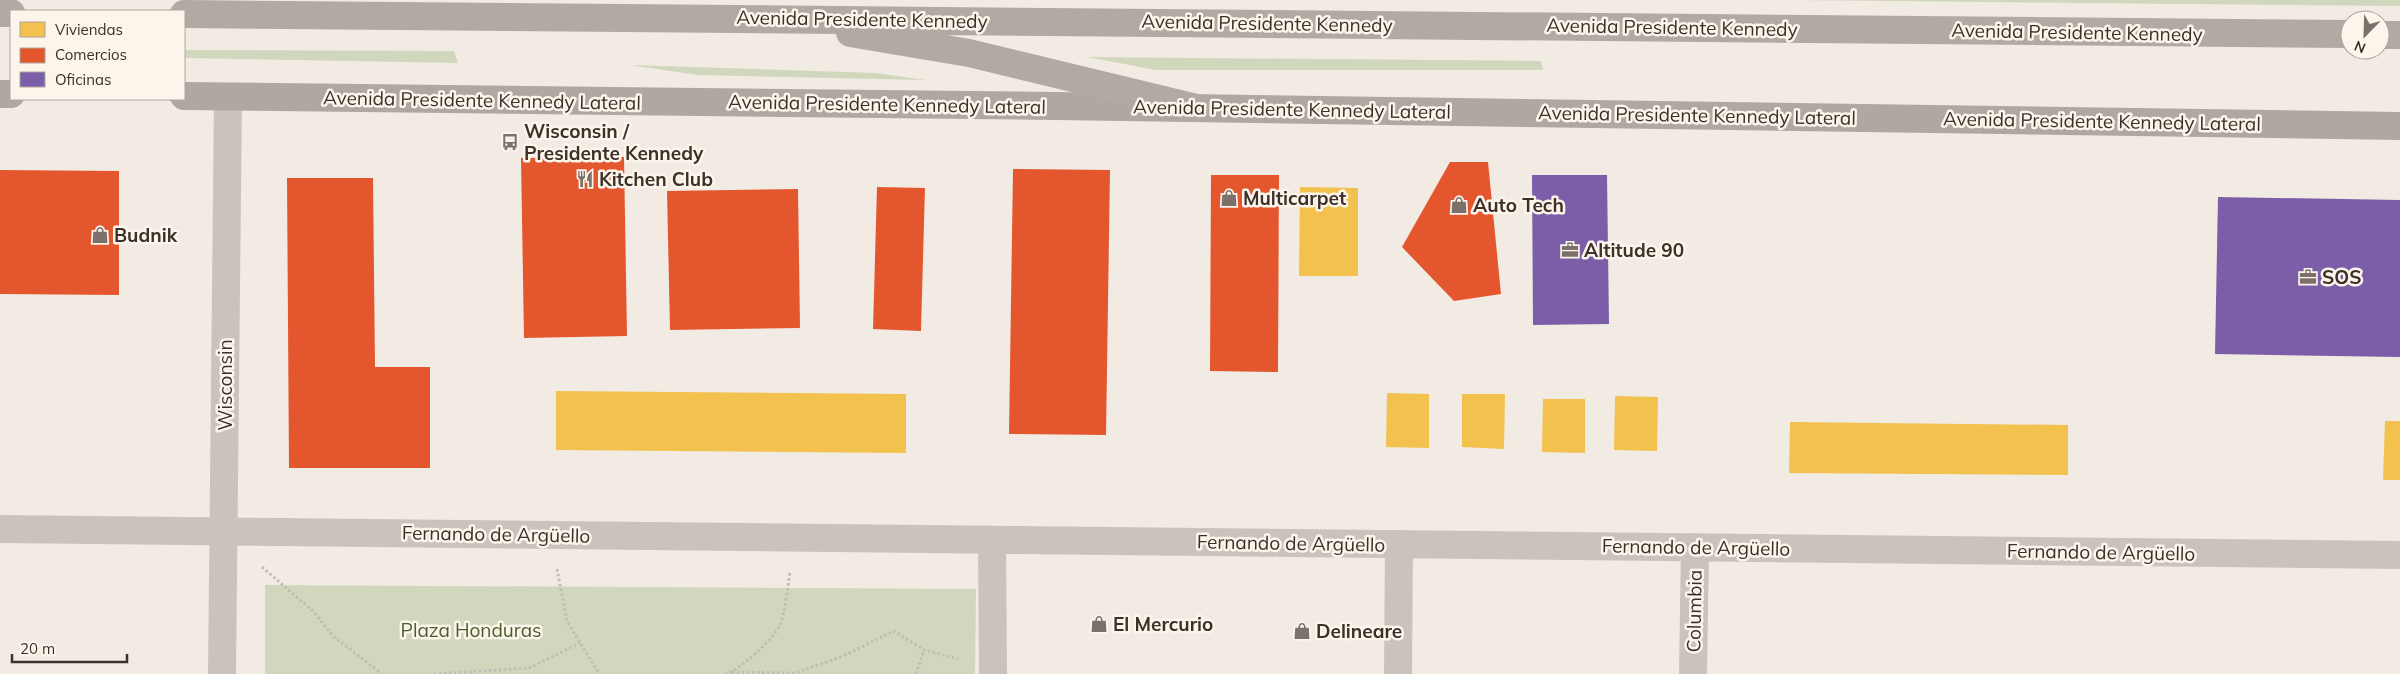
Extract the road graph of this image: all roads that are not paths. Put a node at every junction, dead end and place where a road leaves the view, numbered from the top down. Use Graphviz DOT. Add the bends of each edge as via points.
graph roads {
  1 [pos="185,14"];
  2 [pos="767,18"];
  3 [pos="2340,34"];
  4 [pos="185,96"];
  5 [pos="228,97"];
  6 [pos="1197,108"];
  7 [pos="2400,126"];
  8 [pos="0,529"];
  9 [pos="224,531"];
  10 [pos="992,540"];
  11 [pos="1400,544"];
  12 [pos="1695,547"];
  13 [pos="2400,555"];
  14 [pos="993,670"];
  15 [pos="222,674"];
  16 [pos="1398,674"];
  17 [pos="1694,674"];
  1 -- 2 [label="highway, Avenida Presidente Kennedy"];
  2 -- 3 [label="highway, Avenida Presidente Kennedy"];
  2 -- 6 [label="highway" via="968,53"];
  4 -- 5 [label="main road, Avenida Presidente Kennedy Lateral"];
  5 -- 6 [label="main road, Avenida Presidente Kennedy Lateral"];
  5 -- 9 [label="street, Wisconsin"];
  6 -- 7 [label="main road, Avenida Presidente Kennedy Lateral"];
  8 -- 9 [label="street, Fernando de Argüello"];
  9 -- 10 [label="street, Fernando de Argüello"];
  9 -- 15 [label="street, Wisconsin"];
  10 -- 11 [label="street, Fernando de Argüello"];
  10 -- 14 [label="street"];
  11 -- 12 [label="street, Fernando de Argüello"];
  11 -- 16 [label="street"];
  12 -- 13 [label="street, Fernando de Argüello"];
  12 -- 17 [label="street, Columbia"];
}
